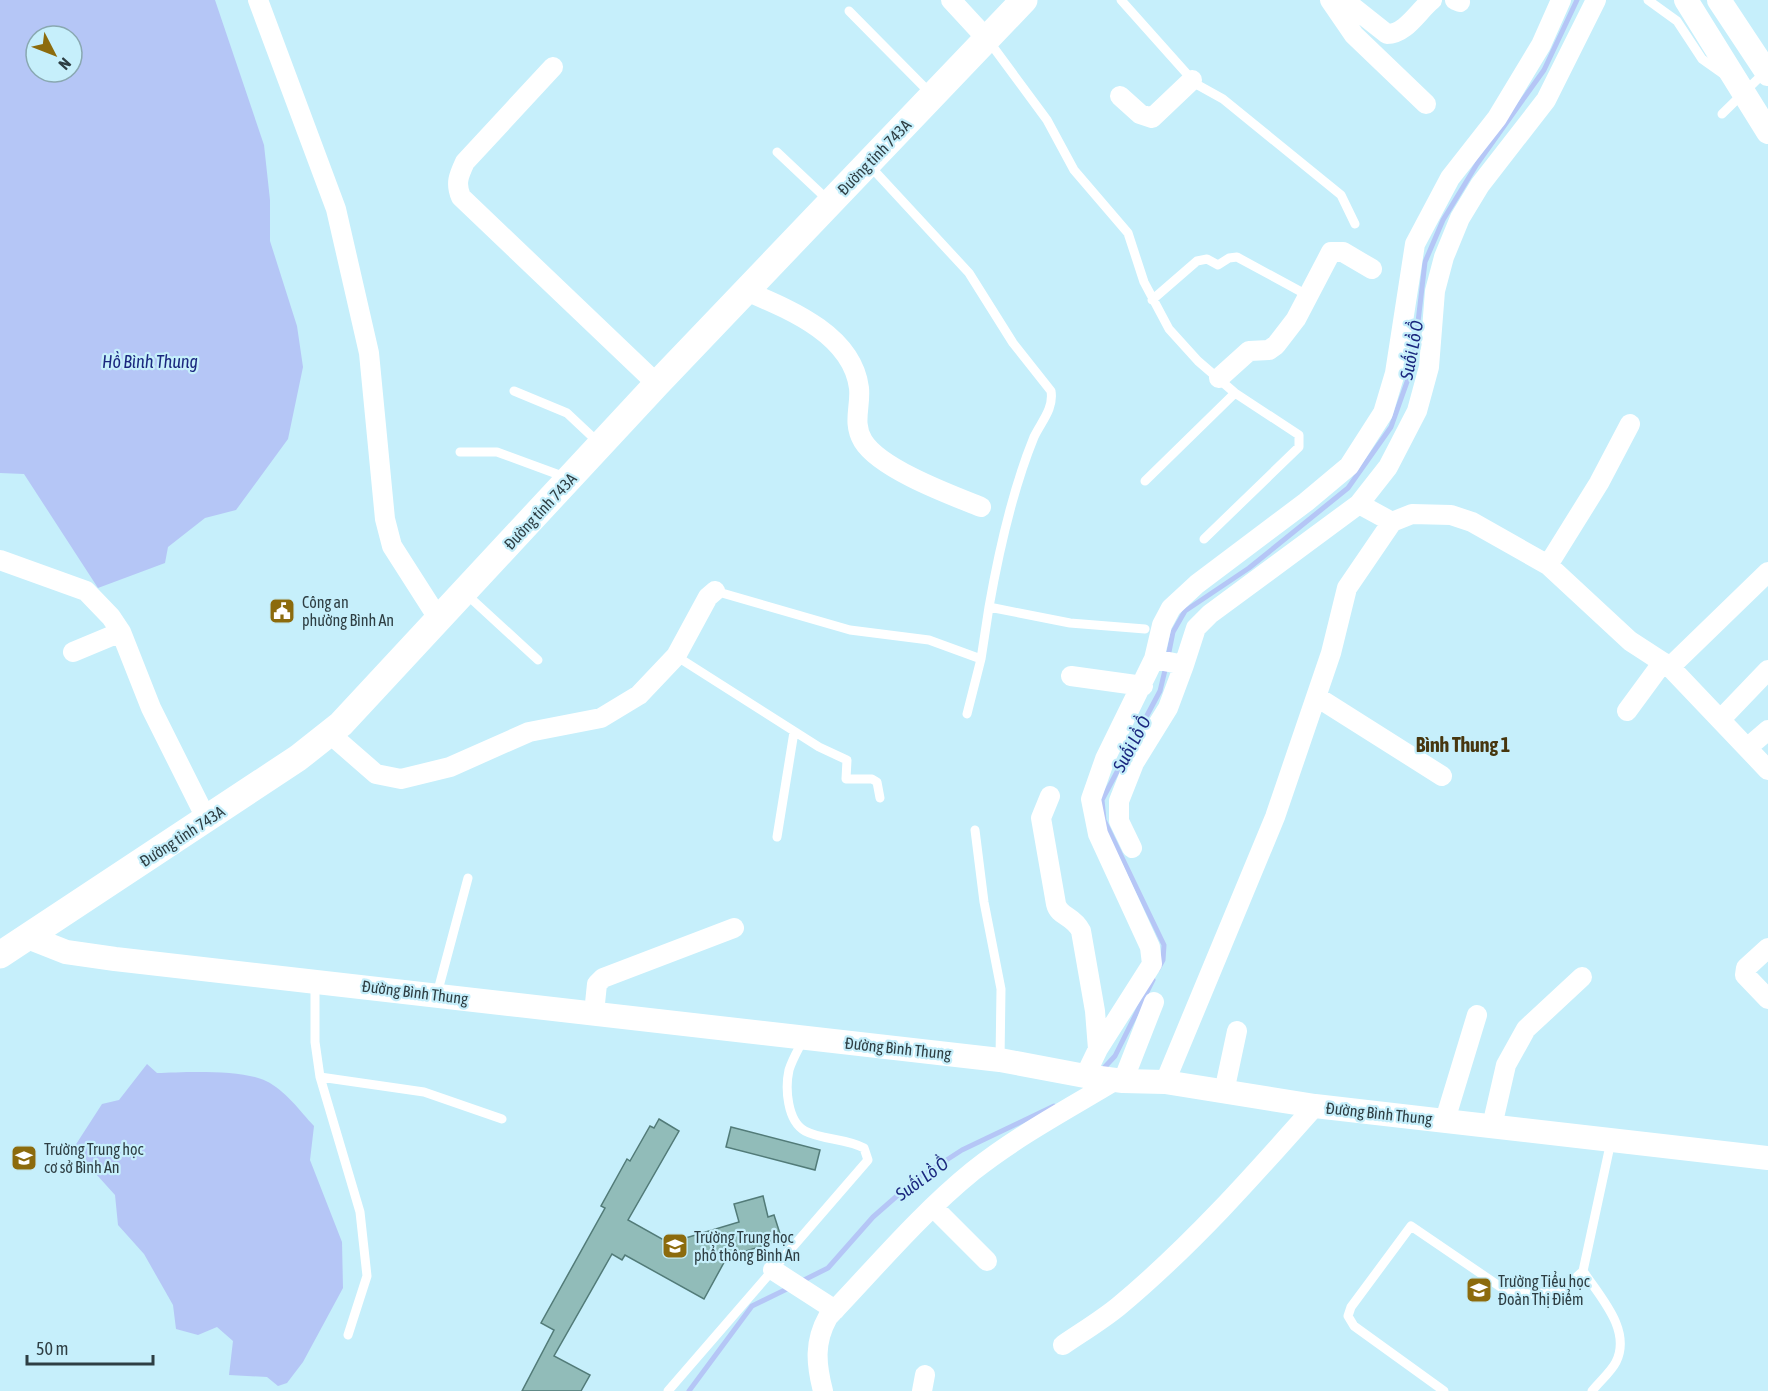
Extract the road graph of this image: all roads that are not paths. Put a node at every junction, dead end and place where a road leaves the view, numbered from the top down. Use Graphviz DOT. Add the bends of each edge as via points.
graph roads {
  1 [pos="951,0"];
  2 [pos="1024,0"];
  3 [pos="1121,0"];
  4 [pos="1330,0"];
  5 [pos="1344,0"];
  6 [pos="1432,0"];
  7 [pos="1561,0"];
  8 [pos="1596,0"];
  9 [pos="1648,0"];
  10 [pos="1686,0"];
  11 [pos="1719,0"];
  12 [pos="262,3"];
  13 [pos="849,11"];
  14 [pos="1388,34"];
  15 [pos="987,39"];
  16 [pos="1377,57"];
  17 [pos="553,67"];
  18 [pos="1767,72"];
  19 [pos="1192,80"];
  20 [pos="1741,87"];
  21 [pos="933,95"];
  22 [pos="1120,96"];
  23 [pos="1426,104"];
  24 [pos="1722,114"];
  25 [pos="1768,132"];
  26 [pos="777,152"];
  27 [pos="868,164"];
  28 [pos="830,202"];
  29 [pos="1355,224"];
  30 [pos="1372,268"];
  31 [pos="746,291"];
  32 [pos="1307,295"];
  33 [pos="1152,300"];
  34 [pos="1219,378"];
  35 [pos="657,384"];
  36 [pos="514,391"];
  37 [pos="1235,393"];
  38 [pos="1630,424"];
  39 [pos="602,446"];
  40 [pos="460,452"];
  41 [pos="570,479"];
  42 [pos="1145,481"];
  43 [pos="1359,504"];
  44 [pos="981,507"];
  45 [pos="1392,522"];
  46 [pos="1204,539"];
  47 [pos="0,560"];
  48 [pos="1548,565"];
  49 [pos="1768,572"];
  50 [pos="716,591"];
  51 [pos="463,592"];
  52 [pos="989,607"];
  53 [pos="438,618"];
  54 [pos="1145,629"];
  55 [pos="121,632"];
  56 [pos="73,652"];
  57 [pos="676,656"];
  58 [pos="981,659"];
  59 [pos="1154,659"];
  60 [pos="538,660"];
  61 [pos="1181,665"];
  62 [pos="1667,665"];
  63 [pos="1768,670"];
  64 [pos="1071,676"];
  65 [pos="1143,686"];
  66 [pos="1317,697"];
  67 [pos="1627,711"];
  68 [pos="967,714"];
  69 [pos="1721,719"];
  70 [pos="1768,730"];
  71 [pos="794,732"];
  72 [pos="329,733"];
  73 [pos="1747,748"];
  74 [pos="1768,770"];
  75 [pos="1442,776"];
  76 [pos="1050,796"];
  77 [pos="880,798"];
  78 [pos="207,820"];
  79 [pos="975,830"];
  80 [pos="777,837"];
  81 [pos="1132,848"];
  82 [pos="468,878"];
  83 [pos="734,928"];
  84 [pos="28,937"];
  85 [pos="1768,948"];
  86 [pos="0,955"];
  87 [pos="1582,977"];
  88 [pos="315,980"];
  89 [pos="437,994"];
  90 [pos="1768,999"];
  91 [pos="1154,1002"];
  92 [pos="594,1013"];
  93 [pos="1477,1015"];
  94 [pos="1237,1031"];
  95 [pos="804,1038"];
  96 [pos="1098,1048"];
  97 [pos="1000,1060"];
  98 [pos="320,1077"];
  99 [pos="1106,1079"];
  100 [pos="1165,1082"];
  101 [pos="1224,1092"];
  102 [pos="1315,1106"];
  103 [pos="502,1119"];
  104 [pos="1445,1120"];
  105 [pos="1492,1126"];
  106 [pos="1612,1138"];
  107 [pos="1768,1158"];
  108 [pos="933,1207"];
  109 [pos="987,1261"];
  110 [pos="1583,1271"];
  111 [pos="778,1274"];
  112 [pos="835,1310"];
  113 [pos="348,1335"];
  114 [pos="1063,1345"];
  115 [pos="668,1391"];
  116 [pos="823,1391"];
  117 [pos="1444,1391"];
  118 [pos="1592,1391"];
  1 -- 15 [label="street"];
  2 -- 15 [label="main road, Đường tỉnh 743A"];
  3 -- 19 [label="lane"];
  4 -- 16 [label="street" via="1344,22"];
  5 -- 14 [label="street"];
  6 -- 14 [label="street" via="1402,30"];
  7 -- 59 [label="street" via="1541,45 1497,118 1450,178 1415,244 1395,373 1383,413 1349,465 1171,608 1162,625"];
  8 -- 43 [label="street" via="1546,100 1480,184 1460,218 1435,291 1429,367 1417,411 1388,467"];
  9 -- 20 [label="lane" via="1677,21 1707,65"];
  10 -- 20 [label="street"];
  11 -- 18 [label="street"];
  12 -- 53 [label="street" via="336,209 369,353 385,519 392,546"];
  13 -- 21 [label="lane"];
  14 -- 16 [label="street"];
  15 -- 21 [label="main road, Đường tỉnh 743A"];
  15 -- 33 [label="lane" via="1041,111 1074,170 1128,233"];
  16 -- 23 [label="street"];
  17 -- 35 [label="street" via="465,162 457,187 461,197"];
  18 -- 20 [label="lane"];
  19 -- 22 [label="street" via="1152,118 1140,114"];
  19 -- 29 [label="lane" via="1223,99 1341,195"];
  20 -- 24 [label="lane"];
  20 -- 25 [label="street"];
  21 -- 27 [label="main road, Đường tỉnh 743A"];
  26 -- 28 [label="lane"];
  27 -- 28 [label="main road, Đường tỉnh 743A"];
  27 -- 52 [label="lane" via="969,273 1013,343 1051,391 1053,399 1020,478 995,569"];
  28 -- 31 [label="main road, Đường tỉnh 743A"];
  30 -- 32 [label="street" via="1343,252 1331,252"];
  31 -- 35 [label="main road, Đường tỉnh 743A"];
  31 -- 44 [label="street" via="808,320 834,342 851,364 859,388 857,427 871,451 946,494"];
  32 -- 33 [label="lane" via="1237,257 1218,265 1197,261"];
  32 -- 34 [label="street" via="1296,319 1276,345 1269,350 1249,351"];
  33 -- 34 [label="lane" via="1169,329"];
  34 -- 37 [label="lane"];
  35 -- 39 [label="main road, Đường tỉnh 743A"];
  36 -- 39 [label="lane" via="567,413"];
  37 -- 42 [label="lane"];
  37 -- 46 [label="lane" via="1299,435 1299,447"];
  38 -- 48 [label="street"];
  39 -- 41 [label="main road, Đường tỉnh 743A"];
  40 -- 41 [label="lane" via="496,452"];
  41 -- 51 [label="main road, Đường tỉnh 743A"];
  43 -- 45 [label="street"];
  43 -- 61 [label="street" via="1210,614 1196,628"];
  45 -- 48 [label="street" via="1412,514 1451,515 1472,522"];
  45 -- 66 [label="street" via="1347,588"];
  47 -- 55 [label="street" via="86,591"];
  48 -- 62 [label="street" via="1630,641"];
  49 -- 62 [label="street"];
  50 -- 57 [label="street" via="708,597"];
  50 -- 58 [label="lane" via="850,630 929,640"];
  51 -- 53 [label="main road, Đường tỉnh 743A"];
  51 -- 60 [label="lane"];
  52 -- 54 [label="lane" via="1070,623"];
  52 -- 58 [label="lane"];
  53 -- 72 [label="main road, Đường tỉnh 743A"];
  55 -- 56 [label="street"];
  55 -- 78 [label="street" via="151,708"];
  57 -- 71 [label="lane"];
  57 -- 72 [label="street" via="639,695 601,718 529,732 423,776 401,779 376,774"];
  58 -- 68 [label="lane"];
  59 -- 61 [label="street"];
  59 -- 65 [label="street"];
  61 -- 81 [label="street" via="1168,708 1134,763 1121,793 1119,821"];
  62 -- 67 [label="street"];
  62 -- 69 [label="street"];
  63 -- 69 [label="street"];
  64 -- 65 [label="street"];
  65 -- 96 [label="street" via="1105,759 1091,799 1098,834 1150,947 1152,964"];
  66 -- 75 [label="street"];
  66 -- 100 [label="street" via="1275,817"];
  69 -- 73 [label="street"];
  70 -- 73 [label="street"];
  71 -- 77 [label="lane" via="847,760 846,779 877,782"];
  71 -- 80 [label="lane"];
  72 -- 78 [label="main road, Đường tỉnh 743A"];
  73 -- 74 [label="street"];
  76 -- 96 [label="street" via="1041,818 1056,904 1061,913 1076,921 1081,931"];
  78 -- 84 [label="main road, Đường tỉnh 743A"];
  79 -- 97 [label="lane" via="1001,989"];
  82 -- 89 [label="lane"];
  83 -- 92 [label="street" via="603,978 597,984"];
  84 -- 86 [label="main road, Đường tỉnh 743A"];
  84 -- 88 [label="street, Đường Bình Thung" via="66,952"];
  85 -- 90 [label="street" via="1746,968 1745,975"];
  87 -- 105 [label="street" via="1526,1029 1506,1065"];
  88 -- 89 [label="street, Đường Bình Thung"];
  88 -- 98 [label="lane" via="315,1042"];
  89 -- 92 [label="street, Đường Bình Thung"];
  91 -- 99 [label="street"];
  92 -- 95 [label="street, Đường Bình Thung"];
  93 -- 104 [label="street"];
  94 -- 101 [label="street"];
  95 -- 97 [label="street, Đường Bình Thung"];
  95 -- 111 [label="lane" via="789,1071 788,1101 793,1118 805,1131 852,1141 864,1148 868,1160"];
  96 -- 99 [label="street"];
  97 -- 99 [label="street, Đường Bình Thung"];
  98 -- 103 [label="lane" via="424,1092"];
  98 -- 113 [label="lane" via="360,1212 368,1276"];
  99 -- 100 [label="street, Đường Bình Thung"];
  99 -- 108 [label="street" via="1004,1149"];
  100 -- 101 [label="street, Đường Bình Thung"];
  101 -- 102 [label="street, Đường Bình Thung"];
  102 -- 104 [label="street, Đường Bình Thung"];
  102 -- 114 [label="street" via="1193,1239 1119,1306"];
  104 -- 105 [label="street, Đường Bình Thung"];
  105 -- 106 [label="street, Đường Bình Thung"];
  106 -- 107 [label="street, Đường Bình Thung"];
  106 -- 110 [label="lane"];
  108 -- 109 [label="street"];
  108 -- 112 [label="street"];
  110 -- 117 [label="lane" via="1560,1292 1528,1294 1502,1288 1411,1226 1348,1316 1354,1326"];
  110 -- 118 [label="lane" via="1611,1312 1622,1337 1616,1362"];
  111 -- 112 [label="street"];
  111 -- 115 [label="lane"];
  112 -- 116 [label="street" via="821,1330 816,1348"];
}
